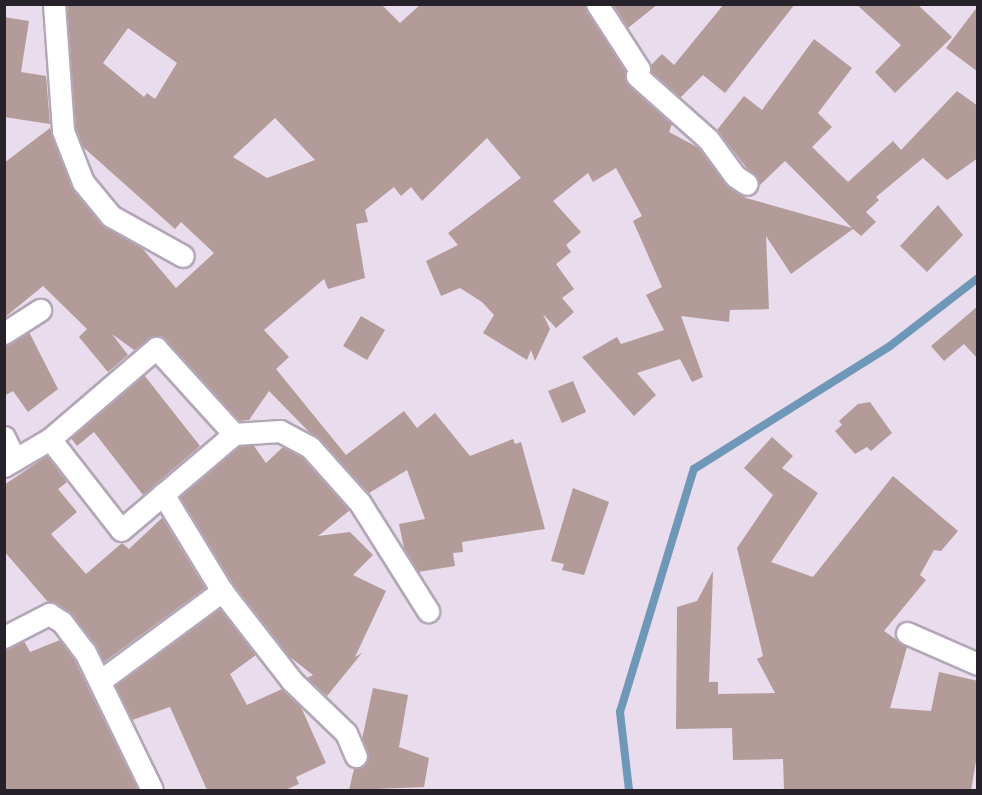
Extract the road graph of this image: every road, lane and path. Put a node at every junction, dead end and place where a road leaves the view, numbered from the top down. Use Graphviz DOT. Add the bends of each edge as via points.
graph roads {
  1 [pos="54,4"];
  2 [pos="597,4"];
  3 [pos="747,184"];
  4 [pos="183,256"];
  5 [pos="40,309"];
  6 [pos="4,333"];
  7 [pos="234,434"];
  8 [pos="4,437"];
  9 [pos="50,439"];
  10 [pos="10,463"];
  11 [pos="163,494"];
  12 [pos="222,591"];
  13 [pos="428,611"];
  14 [pos="907,633"];
  15 [pos="4,637"];
  16 [pos="978,664"];
  17 [pos="100,681"];
  18 [pos="356,756"];
  19 [pos="152,790"];
  1 -- 4 [label="street" via="63,131 83,182 111,216"];
  2 -- 3 [label="street" via="639,69 637,76 708,139 735,176"];
  5 -- 6 [label="street"];
  7 -- 9 [label="street" via="156,348"];
  7 -- 11 [label="street"];
  7 -- 13 [label="street" via="280,431 310,447 360,503"];
  8 -- 10 [label="street"];
  9 -- 10 [label="street"];
  9 -- 11 [label="street" via="121,530"];
  11 -- 12 [label="street"];
  12 -- 17 [label="street"];
  12 -- 18 [label="street" via="292,681 346,733"];
  14 -- 16 [label="street"];
  15 -- 17 [label="street" via="49,614 73,634"];
  17 -- 19 [label="street"];
}
